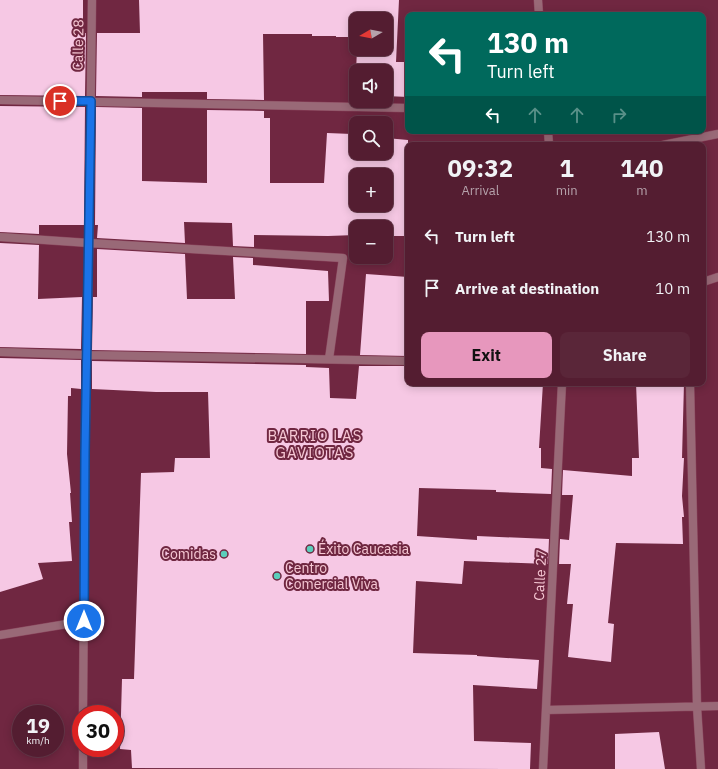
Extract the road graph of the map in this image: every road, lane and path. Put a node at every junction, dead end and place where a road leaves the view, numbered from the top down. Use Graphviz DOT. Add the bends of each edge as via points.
graph roads {
  1 [pos="92,0"];
  2 [pos="538,0"];
  3 [pos="540,12"];
  4 [pos="0,100"];
  5 [pos="91,101"];
  6 [pos="405,108"];
  7 [pos="717,136"];
  8 [pos="681,142"];
  9 [pos="0,237"];
  10 [pos="89,243"];
  11 [pos="718,277"];
  12 [pos="706,281"];
  13 [pos="0,352"];
  14 [pos="87,355"];
  15 [pos="329,359"];
  16 [pos="405,361"];
  17 [pos="562,386"];
  18 [pos="690,386"];
  19 [pos="84,621"];
  20 [pos="0,636"];
  21 [pos="83,705"];
  22 [pos="718,706"];
  23 [pos="697,707"];
  24 [pos="546,710"];
  25 [pos="83,757"];
  26 [pos="83,769"];
  27 [pos="543,769"];
  28 [pos="701,769"];
  1 -- 5 [label="street, Calle 28"];
  2 -- 3 [label="street"];
  4 -- 5 [label="street"];
  5 -- 6 [label="street"];
  5 -- 10 [label="street, Calle 28"];
  7 -- 8 [label="street"];
  9 -- 10 [label="street"];
  10 -- 14 [label="street, Calle 28"];
  10 -- 15 [label="street" via="343,258"];
  11 -- 12 [label="street"];
  13 -- 14 [label="street"];
  14 -- 15 [label="street"];
  14 -- 19 [label="street, Calle 28"];
  15 -- 16 [label="street"];
  17 -- 24 [label="street, Calle 27"];
  18 -- 23 [label="street"];
  19 -- 20 [label="street"];
  19 -- 21 [label="street, Calle 28"];
  22 -- 23 [label="street"];
  23 -- 24 [label="street"];
  23 -- 28 [label="street"];
  24 -- 27 [label="street, Calle 27"];
  25 -- 26 [label="street"];
}
